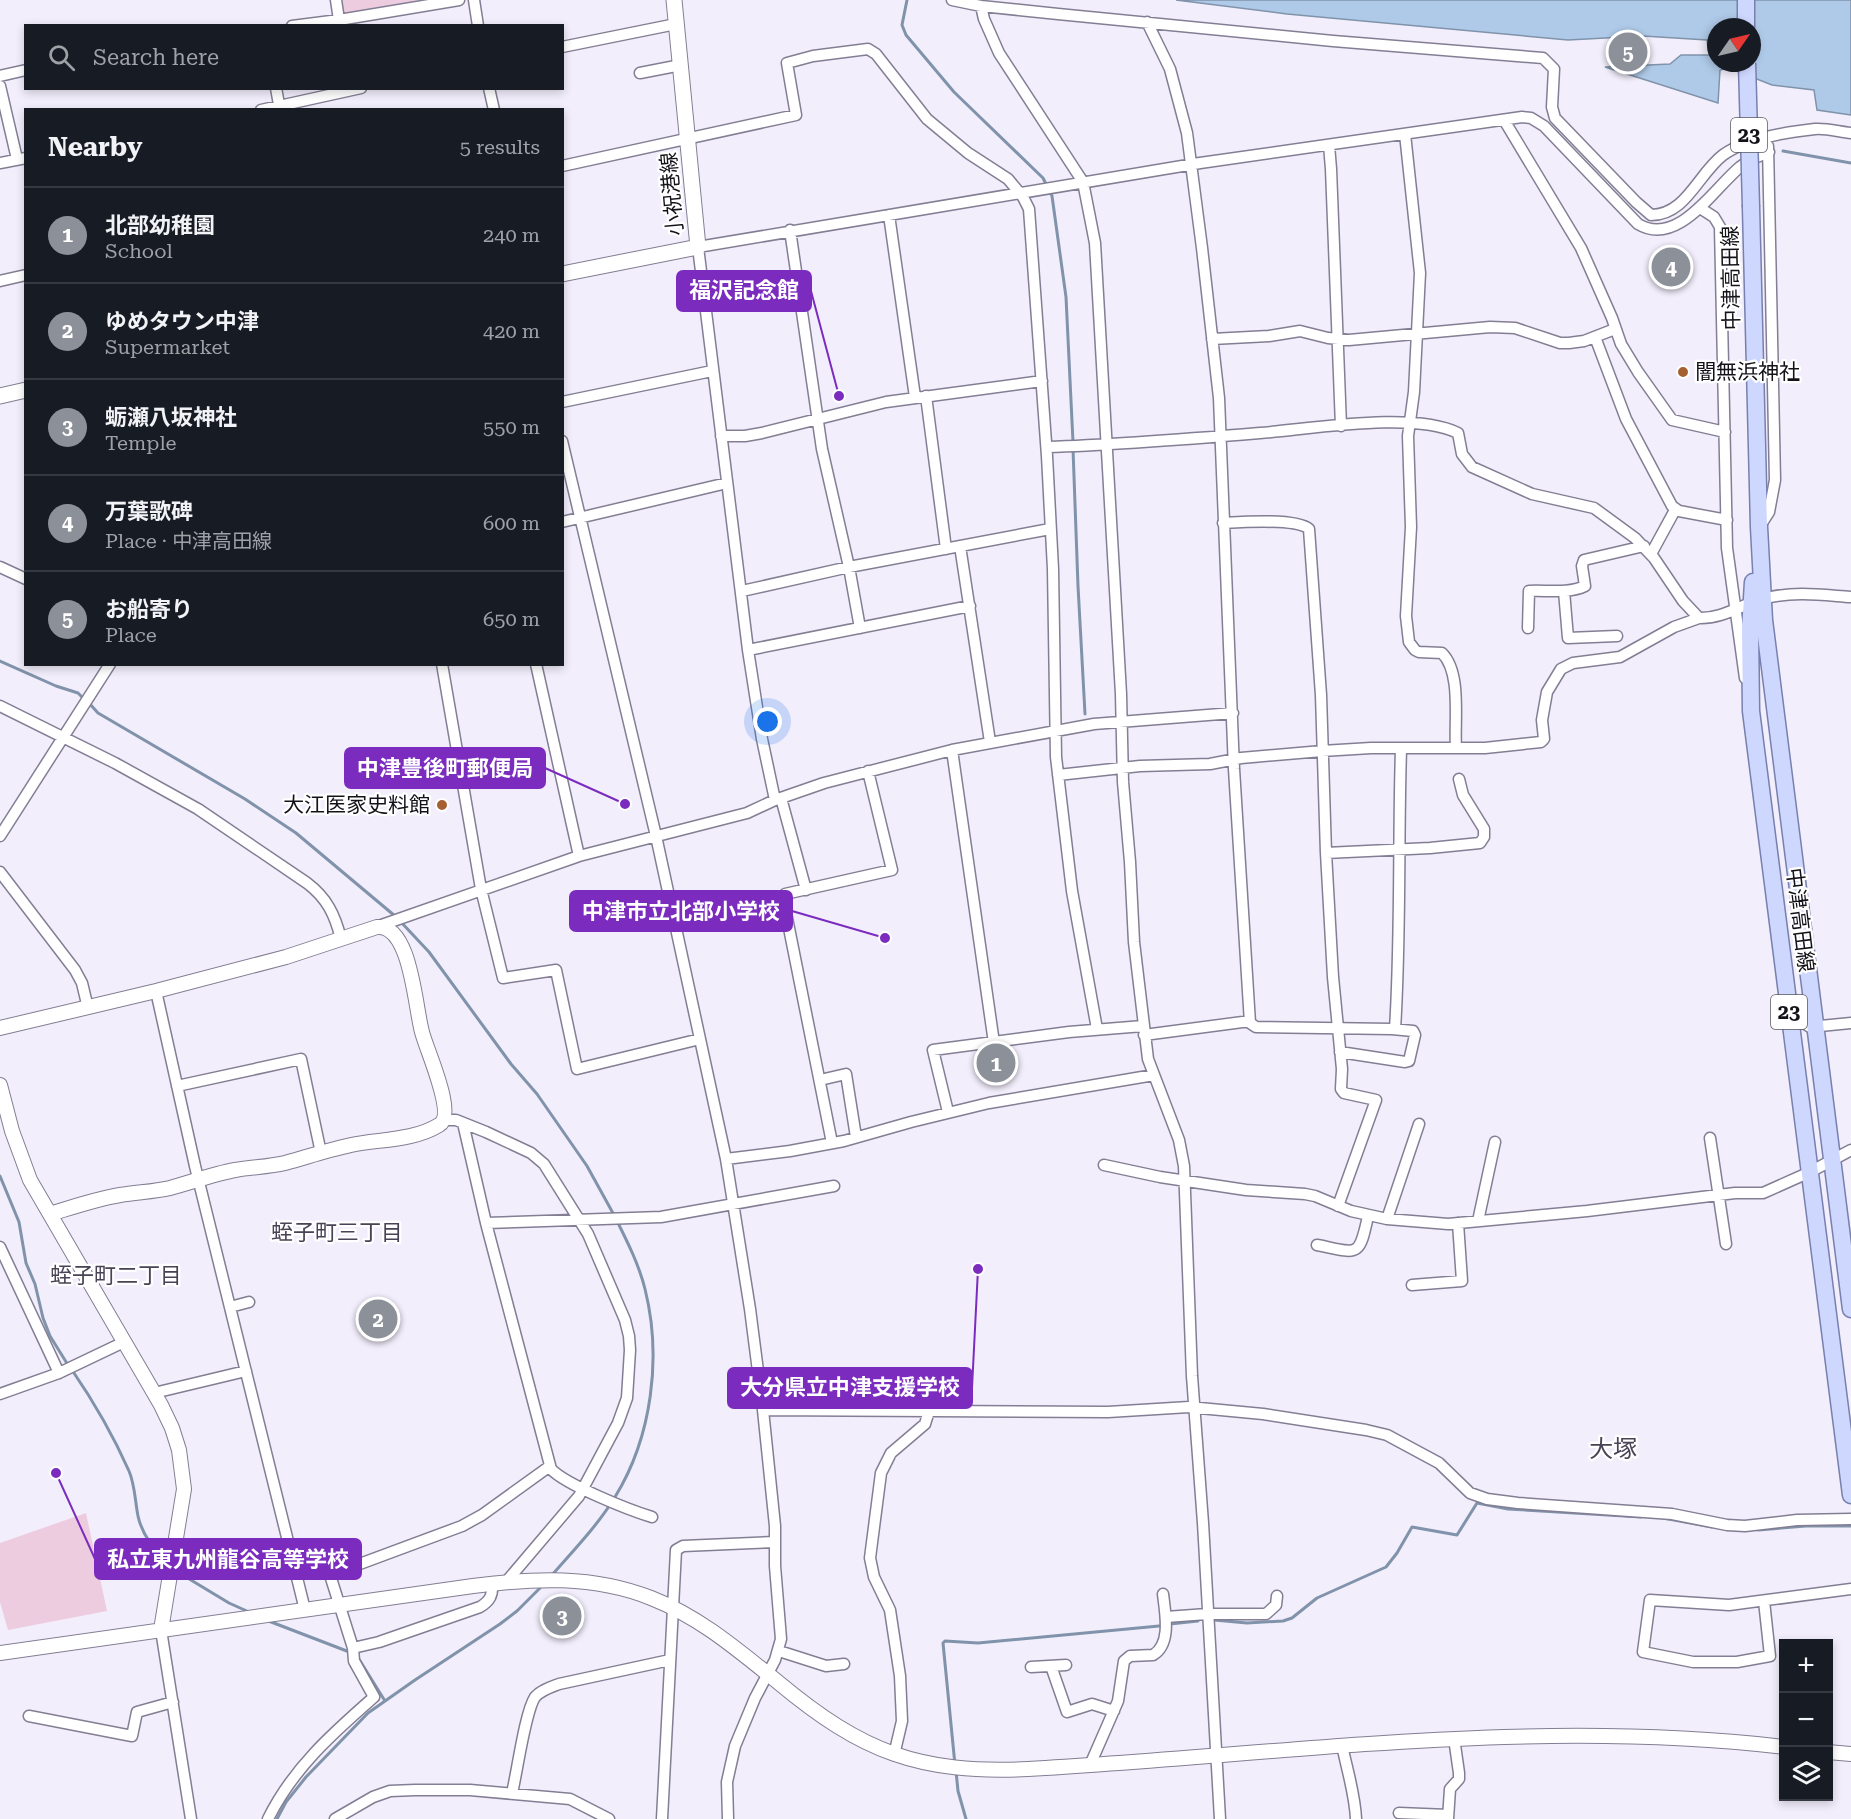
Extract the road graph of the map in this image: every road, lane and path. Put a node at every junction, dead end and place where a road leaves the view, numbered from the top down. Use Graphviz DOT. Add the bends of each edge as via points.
graph roads {
  1 [pos="336,0"];
  2 [pos="459,0"];
  3 [pos="474,0"];
  4 [pos="674,0"];
  5 [pos="952,0"];
  6 [pos="1746,0"];
  7 [pos="981,6"];
  8 [pos="1746,18"];
  9 [pos="339,20"];
  10 [pos="1147,22"];
  11 [pos="308,24"];
  12 [pos="478,24"];
  13 [pos="676,24"];
  14 [pos="564,47"];
  15 [pos="681,65"];
  16 [pos="24,70"];
  17 [pos="1747,72"];
  18 [pos="640,73"];
  19 [pos="0,76"];
  20 [pos="0,86"];
  21 [pos="276,90"];
  22 [pos="353,90"];
  23 [pos="489,90"];
  24 [pos="280,108"];
  25 [pos="494,108"];
  26 [pos="1504,120"];
  27 [pos="1851,133"];
  28 [pos="1406,134"];
  29 [pos="1767,137"];
  30 [pos="688,140"];
  31 [pos="1329,145"];
  32 [pos="1769,152"];
  33 [pos="21,158"];
  34 [pos="0,163"];
  35 [pos="1191,165"];
  36 [pos="564,166"];
  37 [pos="1084,184"];
  38 [pos="1021,194"];
  39 [pos="1700,208"];
  40 [pos="889,215"];
  41 [pos="790,230"];
  42 [pos="698,247"];
  43 [pos="564,274"];
  44 [pos="24,275"];
  45 [pos="0,281"];
  46 [pos="1616,329"];
  47 [pos="1416,333"];
  48 [pos="1595,337"];
  49 [pos="1212,339"];
  50 [pos="1338,340"];
  51 [pos="712,371"];
  52 [pos="1042,381"];
  53 [pos="24,390"];
  54 [pos="0,396"];
  55 [pos="920,397"];
  56 [pos="564,402"];
  57 [pos="817,419"];
  58 [pos="1409,423"];
  59 [pos="1341,426"];
  60 [pos="1725,432"];
  61 [pos="721,435"];
  62 [pos="1220,436"];
  63 [pos="1106,445"];
  64 [pos="1047,447"];
  65 [pos="564,450"];
  66 [pos="727,483"];
  67 [pos="1675,510"];
  68 [pos="580,518"];
  69 [pos="1727,520"];
  70 [pos="564,522"];
  71 [pos="1223,524"];
  72 [pos="1759,527"];
  73 [pos="1050,529"];
  74 [pos="960,546"];
  75 [pos="946,549"];
  76 [pos="1647,550"];
  77 [pos="0,567"];
  78 [pos="849,567"];
  79 [pos="24,578"];
  80 [pos="742,591"];
  81 [pos="1564,591"];
  82 [pos="1851,597"];
  83 [pos="1750,604"];
  84 [pos="970,606"];
  85 [pos="1699,618"];
  86 [pos="860,628"];
  87 [pos="1528,628"];
  88 [pos="1617,636"];
  89 [pos="748,650"];
  90 [pos="109,666"];
  91 [pos="442,666"];
  92 [pos="536,666"];
  93 [pos="0,706"];
  94 [pos="1233,713"];
  95 [pos="1122,722"];
  96 [pos="1055,730"];
  97 [pos="64,737"];
  98 [pos="990,742"];
  99 [pos="1455,748"];
  100 [pos="1401,749"];
  101 [pos="952,750"];
  102 [pos="1322,751"];
  103 [pos="1235,759"];
  104 [pos="1122,768"];
  105 [pos="868,771"];
  106 [pos="1058,775"];
  107 [pos="1459,779"];
  108 [pos="778,799"];
  109 [pos="0,836"];
  110 [pos="656,836"];
  111 [pos="1398,849"];
  112 [pos="1326,853"];
  113 [pos="579,856"];
  114 [pos="0,872"];
  115 [pos="481,889"];
  116 [pos="806,890"];
  117 [pos="373,928"];
  118 [pos="341,939"];
  119 [pos="156,991"];
  120 [pos="88,1008"];
  121 [pos="1790,1015"];
  122 [pos="1250,1021"];
  123 [pos="1851,1023"];
  124 [pos="1338,1027"];
  125 [pos="0,1028"];
  126 [pos="1815,1028"];
  127 [pos="1097,1029"];
  128 [pos="1395,1029"];
  129 [pos="1144,1030"];
  130 [pos="700,1039"];
  131 [pos="994,1043"];
  132 [pos="1340,1052"];
  133 [pos="1154,1076"];
  134 [pos="820,1080"];
  135 [pos="0,1085"];
  136 [pos="177,1086"];
  137 [pos="948,1112"];
  138 [pos="445,1120"];
  139 [pos="463,1123"];
  140 [pos="1419,1124"];
  141 [pos="856,1137"];
  142 [pos="1710,1138"];
  143 [pos="1495,1142"];
  144 [pos="832,1143"];
  145 [pos="1851,1150"];
  146 [pos="321,1153"];
  147 [pos="726,1159"];
  148 [pos="1832,1161"];
  149 [pos="1104,1165"];
  150 [pos="1810,1172"];
  151 [pos="198,1179"];
  152 [pos="1185,1180"];
  153 [pos="834,1186"];
  154 [pos="1719,1196"];
  155 [pos="732,1206"];
  156 [pos="1338,1206"];
  157 [pos="50,1214"];
  158 [pos="1368,1216"];
  159 [pos="579,1219"];
  160 [pos="1387,1219"];
  161 [pos="1478,1221"];
  162 [pos="486,1223"];
  163 [pos="1458,1223"];
  164 [pos="1726,1244"];
  165 [pos="1317,1245"];
  166 [pos="0,1247"];
  167 [pos="1412,1285"];
  168 [pos="249,1302"];
  169 [pos="230,1307"];
  170 [pos="1851,1309"];
  171 [pos="124,1342"];
  172 [pos="246,1371"];
  173 [pos="61,1372"];
  174 [pos="154,1393"];
  175 [pos="0,1394"];
  176 [pos="1195,1407"];
  177 [pos="763,1410"];
  178 [pos="929,1411"];
  179 [pos="550,1466"];
  180 [pos="583,1488"];
  181 [pos="1851,1495"];
  182 [pos="652,1517"];
  183 [pos="1851,1519"];
  184 [pos="775,1542"];
  185 [pos="499,1583"];
  186 [pos="1851,1589"];
  187 [pos="1162,1594"];
  188 [pos="1277,1596"];
  189 [pos="1764,1601"];
  190 [pos="339,1605"];
  191 [pos="672,1607"];
  192 [pos="305,1610"];
  193 [pos="1207,1614"];
  194 [pos="1166,1617"];
  195 [pos="161,1630"];
  196 [pos="353,1648"];
  197 [pos="779,1651"];
  198 [pos="0,1653"];
  199 [pos="669,1660"];
  200 [pos="844,1664"];
  201 [pos="1066,1665"];
  202 [pos="1051,1666"];
  203 [pos="1031,1667"];
  204 [pos="769,1675"];
  205 [pos="173,1702"];
  206 [pos="1114,1712"];
  207 [pos="29,1716"];
  208 [pos="1454,1738"];
  209 [pos="1342,1745"];
  210 [pos="1779,1746"];
  211 [pos="1833,1752"];
  212 [pos="1851,1754"];
  213 [pos="894,1755"];
  214 [pos="1216,1755"];
  215 [pos="1090,1765"];
  216 [pos="512,1793"];
  217 [pos="1399,1813"];
  218 [pos="1448,1817"];
  219 [pos="191,1819"];
  220 [pos="268,1819"];
  221 [pos="335,1819"];
  222 [pos="609,1819"];
  223 [pos="662,1819"];
  224 [pos="728,1819"];
  225 [pos="1220,1819"];
  226 [pos="1356,1819"];
  1 -- 9 [label="street"];
  2 -- 9 [label="street"];
  3 -- 12 [label="street"];
  4 -- 13 [label="main road, 小祝港線"];
  5 -- 7 [label="street"];
  6 -- 8 [label="main road"];
  7 -- 10 [label="street"];
  7 -- 37 [label="street" via="999,53"];
  9 -- 11 [label="street"];
  10 -- 29 [label="street" via="1546,60 1554,70 1555,118 1651,215 1676,207 1723,155"];
  10 -- 35 [label="street" via="1170,69 1184,118"];
  13 -- 14 [label="street"];
  13 -- 15 [label="main road, 小祝港線"];
  15 -- 18 [label="street"];
  15 -- 30 [label="main road, 小祝港線"];
  16 -- 19 [label="street"];
  17 -- 72 [label="main road, 中津高田線 / 23, bridge"];
  20 -- 33 [label="street"];
  21 -- 24 [label="street"];
  22 -- 24 [label="street"];
  23 -- 25 [label="street"];
  26 -- 28 [label="street"];
  26 -- 39 [label="street" via="1522,117 1538,121 1642,227 1668,228"];
  26 -- 46 [label="street" via="1581,248"];
  27 -- 29 [label="street" via="1817,128"];
  28 -- 31 [label="street"];
  28 -- 47 [label="street" via="1419,256"];
  29 -- 32 [label="street"];
  30 -- 36 [label="street"];
  30 -- 38 [label="street" via="796,115 786,63 868,49 927,119 968,153 1003,175"];
  30 -- 42 [label="main road, 小祝港線"];
  31 -- 35 [label="street"];
  31 -- 50 [label="street"];
  32 -- 39 [label="street" via="1741,165"];
  32 -- 72 [label="street" via="1775,480 1769,512"];
  33 -- 34 [label="street"];
  35 -- 37 [label="street"];
  35 -- 49 [label="street"];
  37 -- 38 [label="street"];
  37 -- 63 [label="street" via="1095,243"];
  38 -- 40 [label="street"];
  38 -- 52 [label="street" via="1029,209"];
  39 -- 60 [label="street" via="1714,217 1719,227"];
  40 -- 41 [label="street"];
  40 -- 55 [label="street"];
  41 -- 42 [label="street"];
  41 -- 57 [label="street"];
  42 -- 43 [label="main road, 小祝港線"];
  42 -- 51 [label="street"];
  44 -- 45 [label="street"];
  46 -- 48 [label="street"];
  46 -- 60 [label="street" via="1638,372 1672,420"];
  47 -- 48 [label="street" via="1490,327 1515,328 1569,344"];
  47 -- 50 [label="street"];
  47 -- 58 [label="street"];
  48 -- 67 [label="street" via="1634,436"];
  49 -- 50 [label="street" via="1300,331"];
  49 -- 62 [label="street"];
  50 -- 59 [label="street"];
  51 -- 56 [label="street"];
  51 -- 61 [label="street"];
  52 -- 55 [label="street"];
  52 -- 64 [label="street"];
  53 -- 54 [label="main road"];
  55 -- 57 [label="street"];
  55 -- 75 [label="street"];
  57 -- 61 [label="street" via="762,434"];
  57 -- 78 [label="street"];
  58 -- 59 [label="street"];
  58 -- 76 [label="street" via="1433,424 1458,433 1462,454 1472,468 1532,494 1594,508"];
  58 -- 99 [label="street" via="1409,642 1419,652 1442,653 1451,667"];
  59 -- 62 [label="street"];
  60 -- 69 [label="street"];
  61 -- 66 [label="street"];
  62 -- 63 [label="street"];
  62 -- 71 [label="street"];
  63 -- 64 [label="street"];
  63 -- 95 [label="street"];
  64 -- 73 [label="street"];
  65 -- 68 [label="street"];
  66 -- 68 [label="street"];
  66 -- 80 [label="street"];
  67 -- 69 [label="street"];
  67 -- 76 [label="street"];
  68 -- 70 [label="street"];
  68 -- 110 [label="street"];
  69 -- 83 [label="street" via="1728,556"];
  71 -- 94 [label="street"];
  71 -- 102 [label="street" via="1286,523 1309,529 1322,694"];
  72 -- 83 [label="main road, 中津高田線 / 23"];
  73 -- 74 [label="street"];
  73 -- 96 [label="street"];
  74 -- 75 [label="street"];
  74 -- 84 [label="street"];
  75 -- 78 [label="street"];
  76 -- 81 [label="street" via="1587,558 1582,562 1584,586"];
  76 -- 85 [label="street"];
  77 -- 79 [label="street"];
  78 -- 80 [label="street"];
  78 -- 86 [label="street"];
  80 -- 89 [label="street"];
  81 -- 87 [label="street" via="1527,592"];
  81 -- 88 [label="street" via="1568,638"];
  82 -- 83 [label="street" via="1791,593"];
  83 -- 85 [label="street" via="1718,616"];
  83 -- 121 [label="main road, 中津高田線 / 23" via="1751,711"];
  83 -- 126 [label="main road, 中津高田線 / 23" via="1781,762"];
  84 -- 86 [label="street"];
  84 -- 98 [label="street"];
  85 -- 99 [label="street" via="1666,630 1626,655 1573,663 1561,669 1547,692 1541,742"];
  86 -- 89 [label="street"];
  89 -- 108 [label="street" via="762,739"];
  90 -- 97 [label="street"];
  91 -- 115 [label="street"];
  92 -- 113 [label="street"];
  93 -- 97 [label="street"];
  94 -- 95 [label="street"];
  94 -- 103 [label="street"];
  95 -- 96 [label="street"];
  95 -- 104 [label="street"];
  96 -- 98 [label="street"];
  96 -- 106 [label="street"];
  97 -- 109 [label="street"];
  97 -- 118 [label="street" via="198,809 312,887 330,907"];
  98 -- 101 [label="street"];
  99 -- 100 [label="street"];
  100 -- 102 [label="street"];
  100 -- 111 [label="street"];
  101 -- 105 [label="street"];
  101 -- 131 [label="street"];
  102 -- 103 [label="street"];
  102 -- 112 [label="street"];
  103 -- 104 [label="street"];
  103 -- 122 [label="street"];
  104 -- 106 [label="street"];
  104 -- 129 [label="street"];
  105 -- 108 [label="street"];
  105 -- 116 [label="street" via="892,870"];
  106 -- 127 [label="street" via="1072,891"];
  107 -- 111 [label="street" via="1484,829 1483,841"];
  108 -- 110 [label="street" via="747,813"];
  108 -- 116 [label="street"];
  110 -- 113 [label="street"];
  110 -- 130 [label="street"];
  111 -- 112 [label="street"];
  111 -- 128 [label="street"];
  112 -- 124 [label="street"];
  113 -- 115 [label="street"];
  114 -- 120 [label="street" via="75,970"];
  115 -- 117 [label="street"];
  115 -- 130 [label="street" via="503,978 556,970 577,1069"];
  116 -- 134 [label="street" via="785,894 783,898"];
  117 -- 118 [label="street"];
  117 -- 138 [label="street" via="387,927 403,948 422,1033 442,1095"];
  118 -- 119 [label="street"];
  119 -- 120 [label="street"];
  119 -- 136 [label="street"];
  120 -- 125 [label="street"];
  121 -- 126 [label="street"];
  121 -- 150 [label="main road, 中津高田線 / 23"];
  122 -- 124 [label="street" via="1256,1027"];
  122 -- 129 [label="street"];
  123 -- 126 [label="street"];
  124 -- 128 [label="street"];
  124 -- 132 [label="street"];
  126 -- 148 [label="main road, 中津高田線 / 23"];
  127 -- 129 [label="street"];
  127 -- 131 [label="street"];
  128 -- 132 [label="street" via="1413,1031 1415,1035 1409,1060 1405,1062"];
  129 -- 133 [label="street"];
  130 -- 147 [label="street"];
  131 -- 137 [label="street" via="933,1050"];
  132 -- 156 [label="street" via="1341,1089 1376,1100"];
  133 -- 137 [label="street"];
  133 -- 152 [label="street" via="1179,1140"];
  134 -- 141 [label="street" via="846,1074"];
  134 -- 144 [label="street"];
  135 -- 157 [label="street" via="23,1162"];
  136 -- 146 [label="street" via="301,1059"];
  136 -- 151 [label="street"];
  137 -- 141 [label="street"];
  138 -- 139 [label="street"];
  138 -- 146 [label="street" via="417,1134"];
  139 -- 159 [label="street" via="538,1158"];
  139 -- 162 [label="street"];
  140 -- 160 [label="street"];
  141 -- 144 [label="street"];
  142 -- 154 [label="street"];
  143 -- 161 [label="street"];
  144 -- 147 [label="street"];
  145 -- 148 [label="street"];
  146 -- 151 [label="street"];
  147 -- 155 [label="street"];
  148 -- 150 [label="street"];
  148 -- 170 [label="main road, 中津高田線 / 23"];
  149 -- 152 [label="street"];
  150 -- 154 [label="street" via="1763,1193"];
  150 -- 181 [label="main road, 中津高田線 / 23"];
  151 -- 157 [label="street" via="108,1197"];
  151 -- 169 [label="street"];
  152 -- 156 [label="street" via="1305,1194"];
  152 -- 176 [label="street"];
  153 -- 155 [label="street"];
  154 -- 161 [label="street"];
  154 -- 164 [label="street"];
  155 -- 159 [label="street" via="641,1219"];
  155 -- 177 [label="street"];
  156 -- 158 [label="street"];
  157 -- 171 [label="street"];
  158 -- 160 [label="street"];
  158 -- 165 [label="street" via="1362,1244 1356,1249"];
  159 -- 162 [label="street"];
  159 -- 180 [label="street" via="625,1320 630,1350 625,1407"];
  160 -- 163 [label="street"];
  161 -- 163 [label="street"];
  162 -- 179 [label="street"];
  163 -- 167 [label="street" via="1462,1281"];
  166 -- 173 [label="street"];
  168 -- 169 [label="street"];
  169 -- 172 [label="street"];
  171 -- 173 [label="street"];
  171 -- 174 [label="street"];
  172 -- 174 [label="street"];
  172 -- 192 [label="street"];
  173 -- 175 [label="street"];
  174 -- 195 [label="street" via="176,1438 184,1476 183,1504"];
  176 -- 178 [label="street" via="1108,1412"];
  176 -- 183 [label="street" via="1387,1435 1439,1463 1470,1493 1487,1499 1672,1514 1745,1526"];
  176 -- 193 [label="street"];
  177 -- 178 [label="street"];
  177 -- 184 [label="street"];
  178 -- 213 [label="street" via="925,1425 891,1453 882,1473 870,1558 874,1577 890,1610 900,1676 902,1721"];
  179 -- 180 [label="street"];
  179 -- 190 [label="street" via="462,1526 330,1575"];
  180 -- 182 [label="street"];
  180 -- 185 [label="street"];
  184 -- 191 [label="street" via="679,1547 675,1553"];
  184 -- 197 [label="street"];
  185 -- 190 [label="street"];
  185 -- 191 [label="street" via="551,1579 592,1582 629,1590"];
  185 -- 196 [label="street" via="487,1603 480,1607"];
  186 -- 189 [label="street"];
  187 -- 194 [label="street"];
  188 -- 193 [label="street" via="1276,1605 1266,1614"];
  189 -- 189 [label="street" via="1729,1605 1650,1600 1643,1652 1693,1662 1737,1662 1770,1656"];
  190 -- 192 [label="street"];
  190 -- 196 [label="street"];
  191 -- 199 [label="street"];
  191 -- 204 [label="street" via="721,1636"];
  192 -- 195 [label="street"];
  193 -- 194 [label="street"];
  193 -- 214 [label="street"];
  194 -- 206 [label="street" via="1165,1636 1157,1653 1130,1656 1124,1661"];
  195 -- 198 [label="street"];
  195 -- 205 [label="street"];
  196 -- 220 [label="street" via="354,1661 374,1697 298,1770"];
  197 -- 200 [label="street" via="826,1666"];
  197 -- 204 [label="street"];
  199 -- 216 [label="street" via="560,1684 538,1694 530,1708"];
  199 -- 223 [label="street"];
  201 -- 202 [label="street"];
  202 -- 203 [label="street"];
  202 -- 206 [label="street" via="1067,1712 1092,1704"];
  204 -- 213 [label="street" via="828,1722"];
  204 -- 224 [label="street" via="735,1746 727,1782"];
  205 -- 207 [label="street" via="137,1712 132,1736"];
  205 -- 219 [label="street"];
  206 -- 215 [label="street"];
  208 -- 209 [label="street"];
  208 -- 210 [label="street" via="1586,1735"];
  208 -- 218 [label="street" via="1459,1779 1450,1789"];
  209 -- 214 [label="street"];
  209 -- 226 [label="street" via="1355,1797"];
  211 -- 212 [label="street"];
  213 -- 215 [label="street" via="966,1769"];
  214 -- 215 [label="street"];
  214 -- 225 [label="street"];
  216 -- 221 [label="street" via="390,1791"];
  216 -- 222 [label="street" via="570,1799"];
  217 -- 218 [label="street"];
}
